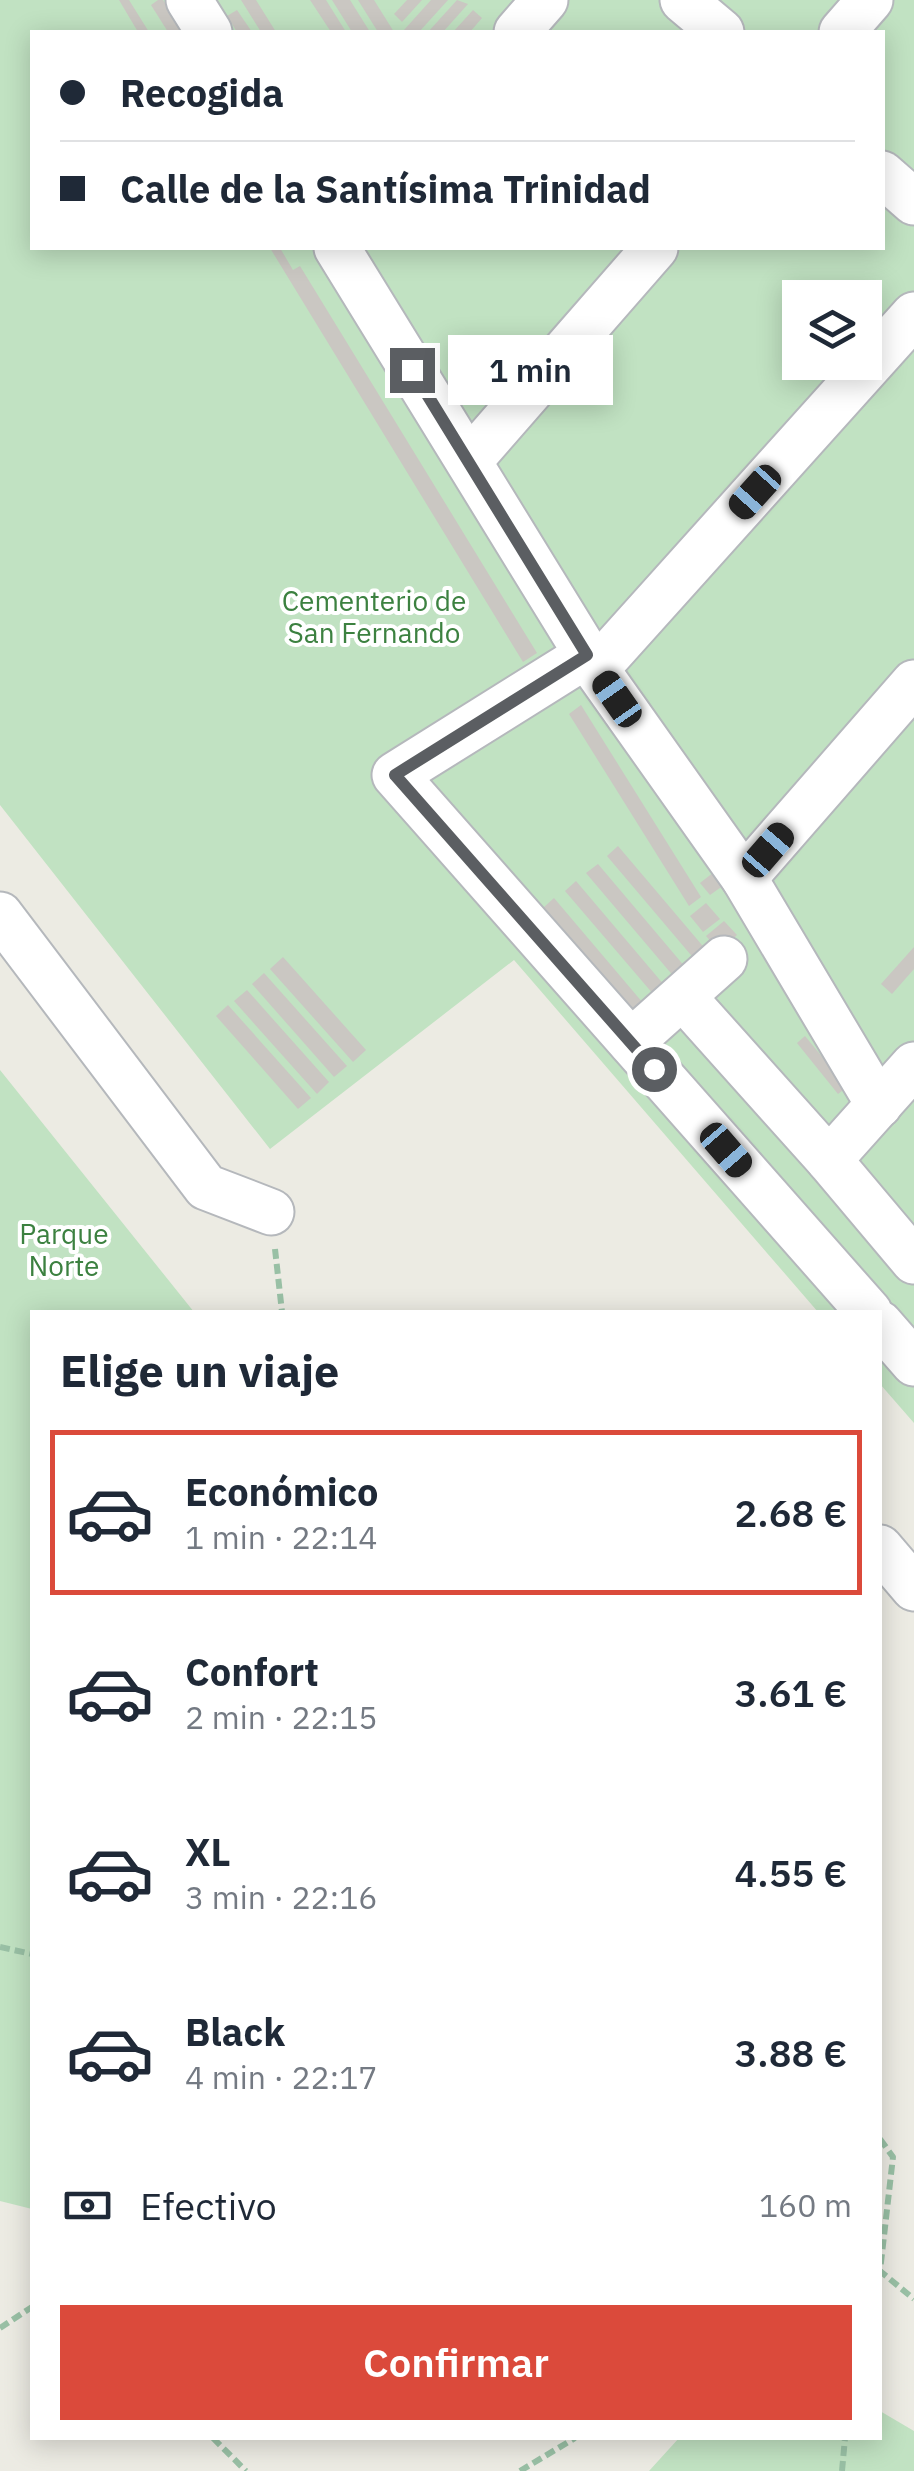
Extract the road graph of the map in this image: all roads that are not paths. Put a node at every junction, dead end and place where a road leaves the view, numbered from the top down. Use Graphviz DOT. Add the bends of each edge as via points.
graph roads {
  1 [pos="190,0"];
  2 [pos="545,0"];
  3 [pos="684,0"];
  4 [pos="870,0"];
  5 [pos="208,30"];
  6 [pos="519,30"];
  7 [pos="719,30"];
  8 [pos="844,30"];
  9 [pos="885,177"];
  10 [pos="914,202"];
  11 [pos="338,250"];
  12 [pos="653,250"];
  13 [pos="914,315"];
  14 [pos="469,461"];
  15 [pos="592,662"];
  16 [pos="914,683"];
  17 [pos="744,878"];
  18 [pos="0,915"];
  19 [pos="724,959"];
  20 [pos="683,998"];
  21 [pos="630,1042"];
  22 [pos="914,1065"];
  23 [pos="879,1105"];
  24 [pos="830,1160"];
  25 [pos="271,1212"];
  26 [pos="914,1261"];
  27 [pos="868,1310"];
  28 [pos="882,1326"];
  29 [pos="914,1363"];
  30 [pos="882,1550"];
  31 [pos="914,1588"];
  1 -- 5 [label="street"];
  2 -- 6 [label="street"];
  3 -- 7 [label="street"];
  4 -- 8 [label="street"];
  9 -- 10 [label="street"];
  11 -- 14 [label="street"];
  12 -- 14 [label="street"];
  13 -- 15 [label="street"];
  14 -- 15 [label="street"];
  15 -- 17 [label="street"];
  15 -- 21 [label="street" via="395,775"];
  16 -- 17 [label="street"];
  17 -- 23 [label="street"];
  18 -- 25 [label="street" via="206,1187"];
  19 -- 20 [label="street"];
  20 -- 21 [label="street"];
  20 -- 24 [label="street"];
  21 -- 27 [label="street"];
  22 -- 23 [label="street"];
  23 -- 24 [label="street"];
  24 -- 26 [label="street"];
  28 -- 29 [label="street"];
  30 -- 31 [label="street"];
}
